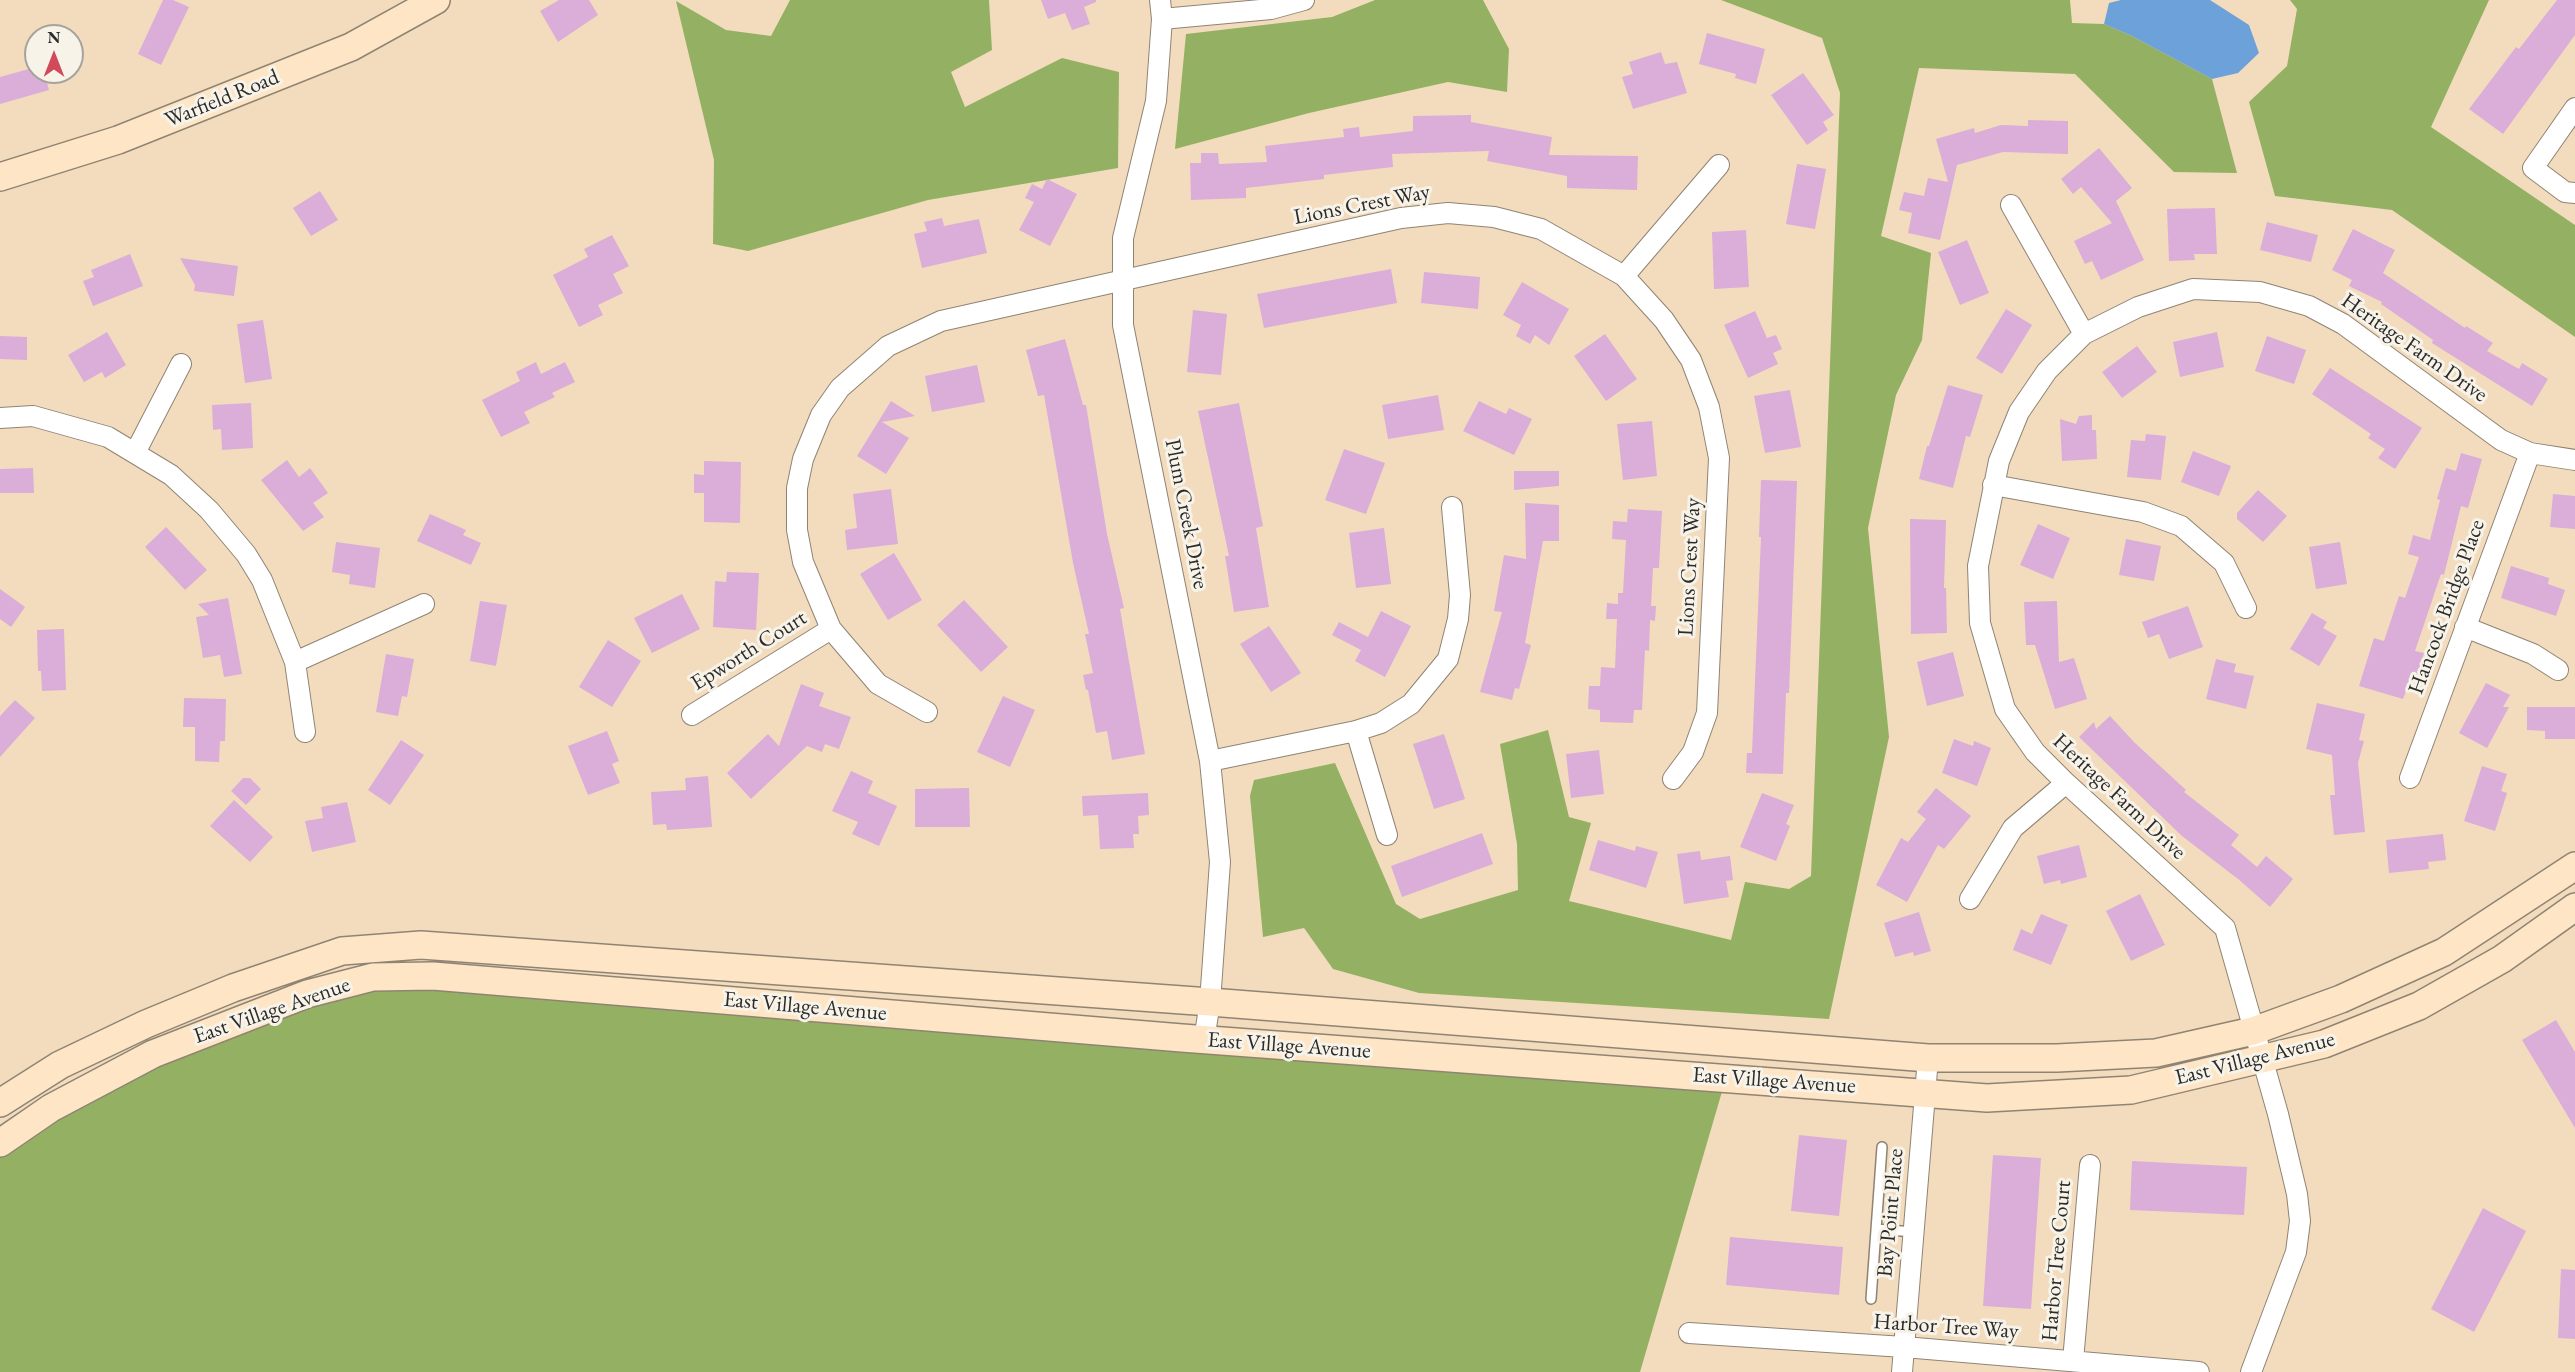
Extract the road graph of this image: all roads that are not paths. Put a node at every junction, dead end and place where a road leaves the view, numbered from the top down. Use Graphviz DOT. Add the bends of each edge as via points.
graph roads {
  1 [pos="436,0"];
  2 [pos="1304,0"];
  3 [pos="1161,10"];
  4 [pos="2575,108"];
  5 [pos="1719,165"];
  6 [pos="0,177"];
  7 [pos="2575,192"];
  8 [pos="2011,205"];
  9 [pos="1624,276"];
  10 [pos="1123,280"];
  11 [pos="2084,334"];
  12 [pos="181,364"];
  13 [pos="0,418"];
  14 [pos="135,453"];
  15 [pos="2529,453"];
  16 [pos="2575,460"];
  17 [pos="1992,485"];
  18 [pos="1452,507"];
  19 [pos="424,604"];
  20 [pos="2246,608"];
  21 [pos="2465,627"];
  22 [pos="831,628"];
  23 [pos="295,662"];
  24 [pos="2558,670"];
  25 [pos="927,712"];
  26 [pos="692,714"];
  27 [pos="1356,731"];
  28 [pos="305,732"];
  29 [pos="1210,761"];
  30 [pos="2410,778"];
  31 [pos="1672,779"];
  32 [pos="2066,783"];
  33 [pos="1387,835"];
  34 [pos="2572,875"];
  35 [pos="1970,899"];
  36 [pos="2575,907"];
  37 [pos="1210,1002"];
  38 [pos="2253,1031"];
  39 [pos="1204,1040"];
  40 [pos="1928,1058"];
  41 [pos="2262,1060"];
  42 [pos="1926,1093"];
  43 [pos="0,1103"];
  44 [pos="0,1143"];
  45 [pos="1882,1147"];
  46 [pos="2090,1165"];
  47 [pos="1876,1229"];
  48 [pos="1914,1232"];
  49 [pos="1871,1299"];
  50 [pos="1689,1333"];
  51 [pos="1904,1347"];
  52 [pos="2073,1361"];
  53 [pos="1902,1372"];
  54 [pos="2199,1372"];
  55 [pos="2251,1372"];
  1 -- 6 [label="street, Warfield Road" via="351,47 118,140"];
  2 -- 3 [label="street" via="1271,9"];
  3 -- 10 [label="street, Plum Creek Drive" via="1156,101 1123,238"];
  4 -- 7 [label="street" via="2533,168 2565,192"];
  5 -- 9 [label="street"];
  8 -- 11 [label="street"];
  9 -- 10 [label="street, Lions Crest Way" via="1541,229 1494,217 1448,213 1401,218"];
  9 -- 31 [label="street, Lions Crest Way" via="1664,320 1690,360 1709,407 1719,458 1707,713 1693,752"];
  10 -- 22 [label="street, Lions Crest Way" via="941,321 888,346 840,388 821,415 803,459 797,488 797,530 803,562"];
  10 -- 29 [label="street, Plum Creek Drive" via="1123,325"];
  11 -- 15 [label="street, Heritage Farm Drive" via="2138,307 2193,289 2260,292 2309,306 2343,324 2501,440"];
  11 -- 17 [label="street, Heritage Farm Drive" via="2047,371 2019,412"];
  12 -- 14 [label="street"];
  13 -- 14 [label="street" via="33,416 108,437"];
  14 -- 23 [label="street" via="171,475 209,510 246,554 262,580"];
  15 -- 16 [label="street, Heritage Farm Drive"];
  15 -- 21 [label="street, Hancock Bridge Place"];
  17 -- 20 [label="street" via="2143,513 2181,526 2224,563"];
  17 -- 32 [label="street, Heritage Farm Drive" via="1978,566 1980,623 2005,709 2035,752"];
  18 -- 27 [label="street" via="1460,595 1448,658 1411,704 1381,723"];
  19 -- 23 [label="street"];
  21 -- 24 [label="street" via="2534,654"];
  21 -- 30 [label="street, Hancock Bridge Place"];
  22 -- 25 [label="street, Lions Crest Way" via="878,684"];
  22 -- 26 [label="street, Epworth Court"];
  23 -- 28 [label="street"];
  27 -- 29 [label="street"];
  27 -- 33 [label="street"];
  29 -- 37 [label="street, Plum Creek Drive" via="1221,862"];
  32 -- 35 [label="street" via="2013,828"];
  32 -- 38 [label="street, Heritage Farm Drive" via="2225,928"];
  34 -- 38 [label="street, East Village Avenue" via="2444,952 2342,999"];
  36 -- 41 [label="street, East Village Avenue" via="2502,959 2418,1006 2325,1044"];
  37 -- 39 [label="street, Plum Creek Drive"];
  37 -- 40 [label="street, East Village Avenue"];
  37 -- 43 [label="street, East Village Avenue" via="421,945 342,951 233,988 146,1024 60,1065"];
  38 -- 40 [label="street, East Village Avenue" via="2156,1053"];
  38 -- 41 [label="street, Heritage Farm Drive"];
  39 -- 42 [label="street, East Village Avenue"];
  39 -- 44 [label="street, East Village Avenue" via="433,976 372,977 307,994 153,1054 51,1108"];
  40 -- 42 [label="street, Bay Point Place"];
  41 -- 42 [label="street, East Village Avenue" via="2131,1090 1987,1098"];
  41 -- 55 [label="street, Heritage Farm Drive" via="2278,1114 2300,1221 2296,1252"];
  42 -- 48 [label="street, Bay Point Place"];
  45 -- 47 [label="lane"];
  46 -- 52 [label="street, Harbor Tree Court"];
  47 -- 48 [label="lane"];
  47 -- 49 [label="lane"];
  48 -- 51 [label="street, Bay Point Place"];
  50 -- 51 [label="street, Harbor Tree Way"];
  51 -- 52 [label="street, Harbor Tree Way"];
  51 -- 53 [label="street, Bay Point Place"];
  52 -- 54 [label="street, Harbor Tree Way"];
}
